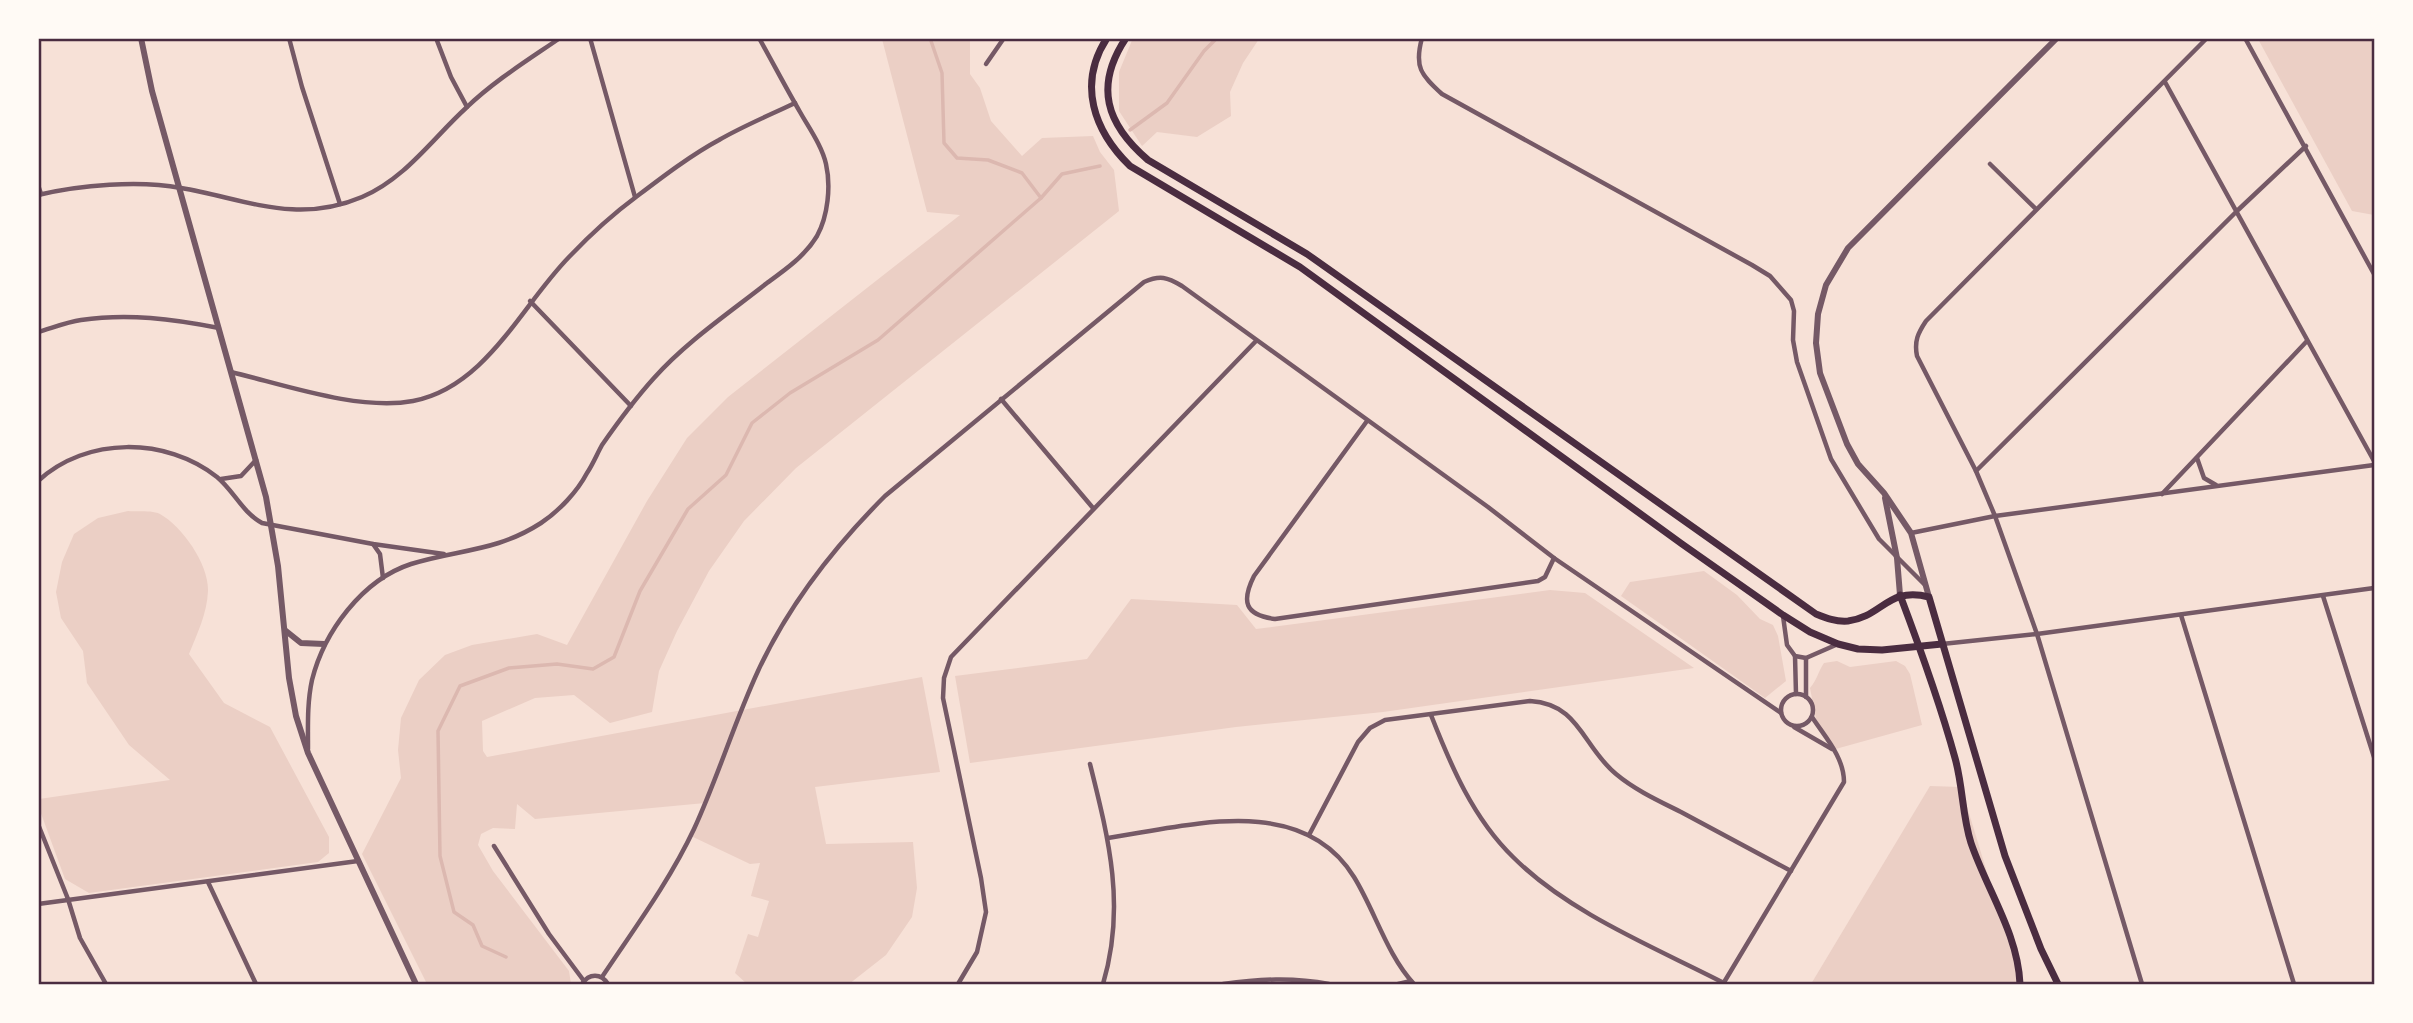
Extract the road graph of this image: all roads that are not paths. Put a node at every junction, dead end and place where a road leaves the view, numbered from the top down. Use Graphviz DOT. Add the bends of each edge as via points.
graph roads {
  1 [pos="141,38"];
  2 [pos="289,38"];
  3 [pos="436,38"];
  4 [pos="560,38"];
  5 [pos="590,38"];
  6 [pos="759,38"];
  7 [pos="1004,38"];
  8 [pos="1107,38"];
  9 [pos="1126,38"];
  10 [pos="1422,38"];
  11 [pos="2057,38"];
  12 [pos="2245,38"];
  13 [pos="2206,39"];
  14 [pos="986,64"];
  15 [pos="2165,82"];
  16 [pos="795,103"];
  17 [pos="467,107"];
  18 [pos="2306,146"];
  19 [pos="1990,164"];
  20 [pos="38,185"];
  21 [pos="178,187"];
  22 [pos="40,194"];
  23 [pos="635,197"];
  24 [pos="340,204"];
  25 [pos="2036,209"];
  26 [pos="2238,210"];
  27 [pos="2375,274"];
  28 [pos="530,301"];
  29 [pos="219,328"];
  30 [pos="38,332"];
  31 [pos="1256,341"];
  32 [pos="2307,341"];
  33 [pos="231,372"];
  34 [pos="1001,399"];
  35 [pos="631,406"];
  36 [pos="1367,421"];
  37 [pos="2197,458"];
  38 [pos="256,460"];
  39 [pos="2375,463"];
  40 [pos="1976,471"];
  41 [pos="220,479"];
  42 [pos="38,481"];
  43 [pos="2220,487"];
  44 [pos="1884,493"];
  45 [pos="2162,495"];
  46 [pos="1093,508"];
  47 [pos="1995,516"];
  48 [pos="272,526"];
  49 [pos="1911,533"];
  50 [pos="373,544"];
  51 [pos="449,555"];
  52 [pos="1554,558"];
  53 [pos="1896,558"];
  54 [pos="1752,571"];
  55 [pos="383,579"];
  56 [pos="1925,585"];
  57 [pos="1741,586"];
  58 [pos="2375,588"];
  59 [pos="1900,595"];
  60 [pos="2323,596"];
  61 [pos="1929,597"];
  62 [pos="1783,615"];
  63 [pos="2181,615"];
  64 [pos="285,629"];
  65 [pos="2037,634"];
  66 [pos="1942,643"];
  67 [pos="324,644"];
  68 [pos="1838,645"];
  69 [pos="1920,647"];
  70 [pos="1795,656"];
  71 [pos="1806,658"];
  72 [pos="1796,694"];
  73 [pos="1806,697"];
  74 [pos="1781,713"];
  75 [pos="1431,715"];
  76 [pos="1812,717"];
  77 [pos="1794,726"];
  78 [pos="1832,750"];
  79 [pos="308,753"];
  80 [pos="2375,757"];
  81 [pos="1090,764"];
  82 [pos="38,824"];
  83 [pos="1309,835"];
  84 [pos="1108,838"];
  85 [pos="494,846"];
  86 [pos="358,861"];
  87 [pos="1791,871"];
  88 [pos="208,882"];
  89 [pos="68,899"];
  90 [pos="38,904"];
  91 [pos="601,977"];
  92 [pos="583,983"];
  93 [pos="1412,983"];
  94 [pos="1723,984"];
  95 [pos="106,985"];
  96 [pos="256,985"];
  97 [pos="416,985"];
  98 [pos="608,985"];
  99 [pos="958,985"];
  100 [pos="1103,985"];
  101 [pos="1223,985"];
  102 [pos="1329,985"];
  103 [pos="1398,985"];
  104 [pos="2020,985"];
  105 [pos="2058,985"];
  106 [pos="2142,985"];
  107 [pos="2294,985"];
  1 -- 21 [label="street"];
  2 -- 24 [label="street"];
  3 -- 17 [label="street"];
  4 -- 17 [label="street"];
  5 -- 23 [label="street"];
  6 -- 16 [label="street"];
  7 -- 14 [label="street"];
  8 -- 57 [label="main road" via="1094,67 1093,109 1102,132 1130,166 1300,267"];
  9 -- 54 [label="main road" via="1109,70 1107,90 1109,108 1132,146 1307,254"];
  10 -- 53 [label="street" via="1418,66 1442,93 1752,265 1784,290 1794,311 1797,362 1830,459 1879,539"];
  11 -- 44 [label="street" via="1848,248 1826,285 1816,343 1820,373 1847,444"];
  12 -- 18 [label="street"];
  13 -- 15 [label="street"];
  15 -- 25 [label="street"];
  15 -- 26 [label="street"];
  16 -- 23 [label="street" via="718,141"];
  16 -- 35 [label="street" via="826,163 826,212 817,236 798,259 673,360"];
  17 -- 24 [label="street" via="386,184"];
  18 -- 26 [label="street"];
  18 -- 27 [label="street"];
  19 -- 25 [label="street"];
  20 -- 22 [label="street"];
  21 -- 22 [label="street" via="134,185"];
  21 -- 24 [label="street" via="276,210 314,211"];
  21 -- 29 [label="street"];
  23 -- 28 [label="street" via="569,257"];
  25 -- 40 [label="street" via="1918,332 1917,356"];
  26 -- 32 [label="street"];
  26 -- 40 [label="street"];
  28 -- 33 [label="street" via="471,372 446,389 415,401 381,405"];
  28 -- 35 [label="street"];
  29 -- 30 [label="street" via="127,316 79,320"];
  29 -- 33 [label="street"];
  31 -- 34 [label="street" via="1182,286 1157,276"];
  31 -- 36 [label="street"];
  31 -- 46 [label="street"];
  32 -- 37 [label="street"];
  32 -- 39 [label="street"];
  33 -- 38 [label="street"];
  34 -- 46 [label="street"];
  34 -- 91 [label="street" via="885,496 813,576 758,672 716,780 676,864"];
  35 -- 51 [label="street" via="586,476 548,519 499,544"];
  36 -- 52 [label="street"];
  36 -- 52 [label="street" via="1254,576 1246,601 1251,612 1275,619 1538,581"];
  37 -- 43 [label="street" via="2204,478"];
  37 -- 45 [label="street"];
  38 -- 41 [label="street" via="241,476"];
  38 -- 48 [label="street"];
  39 -- 43 [label="street"];
  40 -- 47 [label="street"];
  41 -- 42 [label="street" via="200,464 172,453 109,447 75,457"];
  41 -- 48 [label="street" via="248,514"];
  43 -- 45 [label="street"];
  44 -- 49 [label="street"];
  44 -- 53 [label="street"];
  45 -- 47 [label="street"];
  46 -- 99 [label="street" via="962,643 944,678 943,698 986,912 977,952"];
  47 -- 49 [label="street"];
  47 -- 65 [label="street"];
  48 -- 50 [label="street"];
  48 -- 64 [label="street"];
  49 -- 56 [label="street"];
  50 -- 51 [label="street"];
  50 -- 55 [label="street" via="380,554"];
  51 -- 55 [label="street" via="408,565"];
  52 -- 74 [label="street"];
  53 -- 56 [label="street"];
  53 -- 59 [label="street"];
  54 -- 57 [label="main road"];
  54 -- 59 [label="main road" via="1816,614 1834,620 1850,621"];
  55 -- 67 [label="street" via="359,597"];
  56 -- 61 [label="street"];
  57 -- 62 [label="main road"];
  58 -- 60 [label="street"];
  59 -- 61 [label="main road"];
  59 -- 69 [label="main road"];
  60 -- 63 [label="street"];
  60 -- 80 [label="street"];
  61 -- 66 [label="main road"];
  62 -- 68 [label="main road"];
  62 -- 70 [label="street" via="1787,645"];
  63 -- 65 [label="street"];
  63 -- 107 [label="street"];
  64 -- 67 [label="street" via="301,643"];
  64 -- 79 [label="street" via="296,716"];
  65 -- 66 [label="street"];
  65 -- 106 [label="street"];
  66 -- 69 [label="main road"];
  66 -- 105 [label="main road" via="2005,856"];
  67 -- 79 [label="street" via="312,680"];
  68 -- 69 [label="main road" via="1882,650"];
  68 -- 71 [label="street"];
  69 -- 104 [label="main road" via="1955,759 1970,841 2010,936"];
  70 -- 71 [label="street"];
  70 -- 72 [label="street"];
  71 -- 73 [label="street"];
  72 -- 73 [label="street"];
  72 -- 74 [label="street" via="1786,698"];
  73 -- 76 [label="street"];
  74 -- 77 [label="street" via="1785,722"];
  75 -- 83 [label="street" via="1385,720 1370,728"];
  75 -- 87 [label="street" via="1548,702 1564,710 1616,774 1640,791"];
  75 -- 94 [label="street" via="1452,769 1479,816 1513,857 1591,915"];
  76 -- 77 [label="street" via="1804,725"];
  76 -- 78 [label="street"];
  77 -- 78 [label="street"];
  78 -- 87 [label="street" via="1844,769 1844,782"];
  79 -- 86 [label="street"];
  81 -- 84 [label="street"];
  82 -- 89 [label="street"];
  83 -- 84 [label="street" via="1258,820 1234,820"];
  83 -- 93 [label="street" via="1349,869"];
  84 -- 100 [label="street" via="1115,915"];
  85 -- 92 [label="street"];
  86 -- 88 [label="street"];
  86 -- 97 [label="street"];
  87 -- 94 [label="street"];
  88 -- 89 [label="street"];
  88 -- 96 [label="street"];
  89 -- 90 [label="street"];
  89 -- 95 [label="street" via="80,938"];
  91 -- 92 [label="street" via="594,975"];
  91 -- 98 [label="street"];
  93 -- 103 [label="street"];
  101 -- 102 [label="street" via="1262,978"];
}
